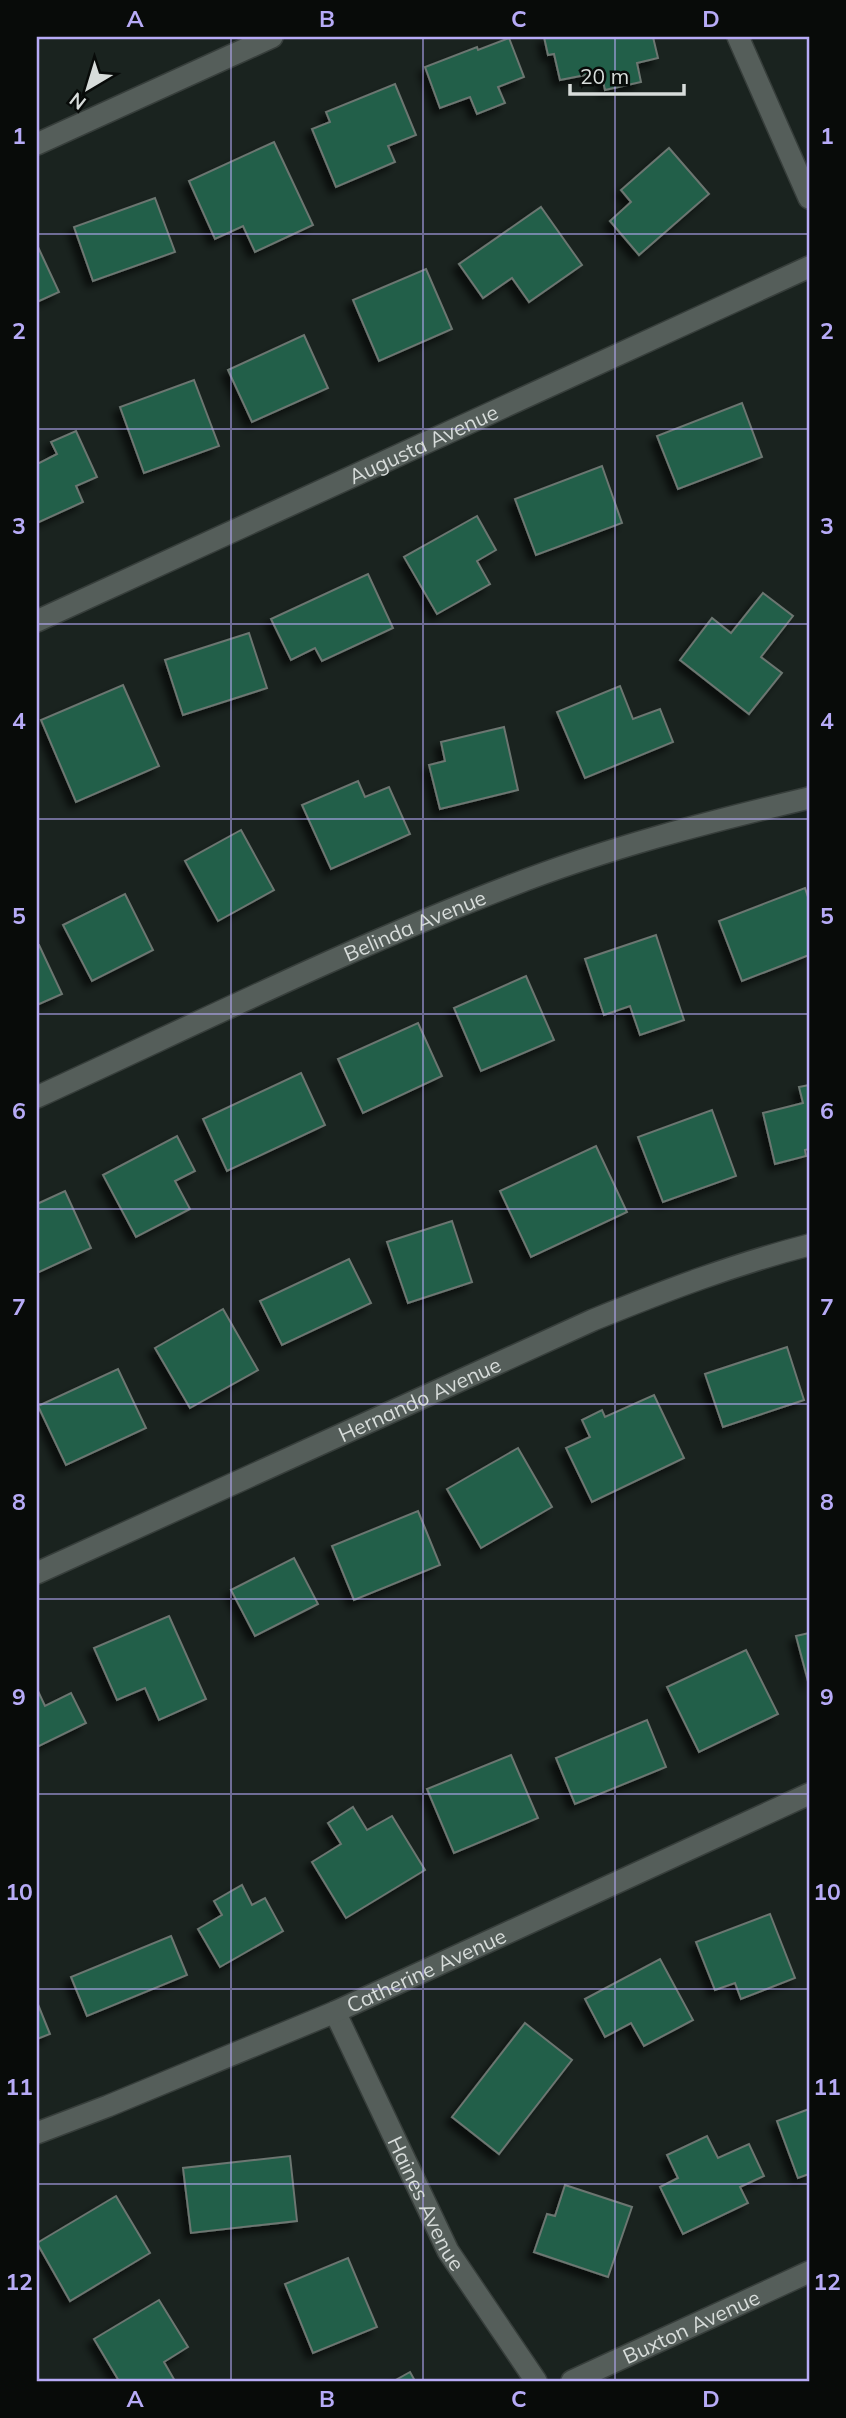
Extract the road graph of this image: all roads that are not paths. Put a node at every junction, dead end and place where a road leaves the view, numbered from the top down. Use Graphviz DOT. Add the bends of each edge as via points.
graph roads {
  1 [pos="272,37"];
  2 [pos="738,37"];
  3 [pos="37,144"];
  4 [pos="809,198"];
  5 [pos="809,267"];
  6 [pos="37,621"];
  7 [pos="809,798"];
  8 [pos="37,1097"];
  9 [pos="809,1245"];
  10 [pos="37,1573"];
  11 [pos="809,1794"];
  12 [pos="335,2012"];
  13 [pos="37,2133"];
  14 [pos="809,2273"];
  15 [pos="536,2381"];
  16 [pos="572,2381"];
  1 -- 3 [label="street"];
  2 -- 4 [label="street"];
  5 -- 6 [label="street, Augusta Avenue"];
  7 -- 8 [label="street, Belinda Avenue" via="611,850 510,886 378,941"];
  9 -- 10 [label="street, Hernando Avenue" via="683,1284 593,1320"];
  11 -- 12 [label="street, Catherine Avenue"];
  12 -- 13 [label="street, Catherine Avenue"];
  12 -- 15 [label="street, Haines Avenue" via="448,2251"];
  14 -- 16 [label="street, Buxton Avenue"];
}
